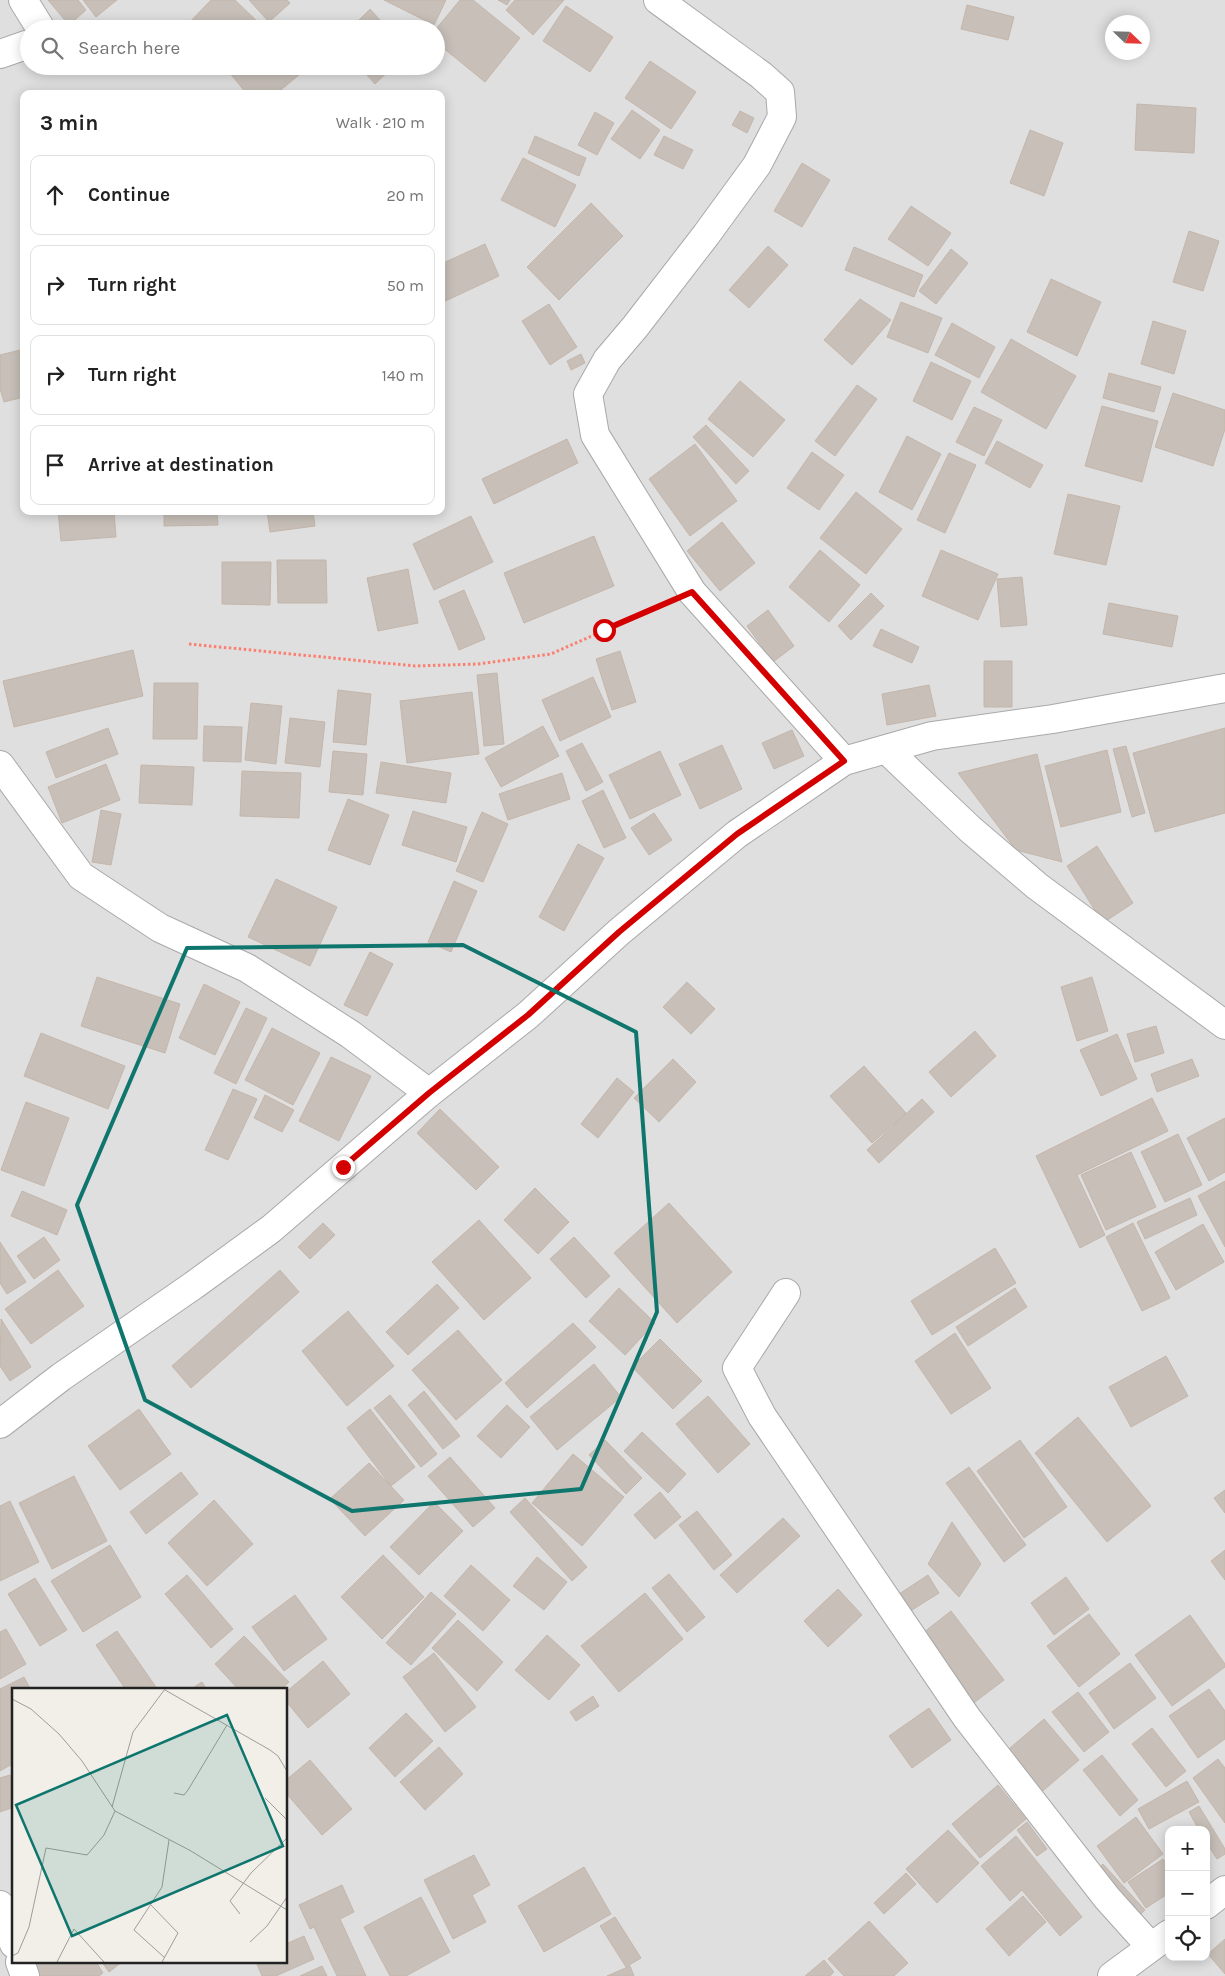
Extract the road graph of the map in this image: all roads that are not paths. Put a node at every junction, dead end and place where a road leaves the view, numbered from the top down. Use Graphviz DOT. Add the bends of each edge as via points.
graph roads {
  1 [pos="23,0"];
  2 [pos="658,0"];
  3 [pos="35,20"];
  4 [pos="20,47"];
  5 [pos="0,54"];
  6 [pos="1225,688"];
  7 [pos="887,750"];
  8 [pos="844,761"];
  9 [pos="0,765"];
  10 [pos="1225,1025"];
  11 [pos="429,1093"];
  12 [pos="786,1293"];
  13 [pos="0,1424"];
  14 [pos="1225,1890"];
  15 [pos="1210,1902"];
  16 [pos="0,1905"];
  17 [pos="12,1938"];
  18 [pos="1160,1940"];
  19 [pos="21,1964"];
  20 [pos="25,1976"];
  21 [pos="1112,1976"];
  1 -- 3 [label="street"];
  2 -- 8 [label="street" via="780,92 782,117 757,165 607,360 588,394 596,435 692,592"];
  4 -- 5 [label="street"];
  6 -- 7 [label="street" via="1053,719 932,736"];
  7 -- 8 [label="street"];
  7 -- 10 [label="street" via="970,829 1037,886"];
  8 -- 11 [label="street" via="737,834 619,932 528,1015"];
  9 -- 11 [label="street" via="81,876 160,928 247,968 350,1034"];
  11 -- 13 [label="street" via="271,1229 61,1377"];
  12 -- 18 [label="street" via="737,1368 762,1416 967,1718 1101,1891"];
  14 -- 15 [label="street"];
  16 -- 17 [label="street"];
  18 -- 21 [label="street"];
  19 -- 20 [label="street"];
}
